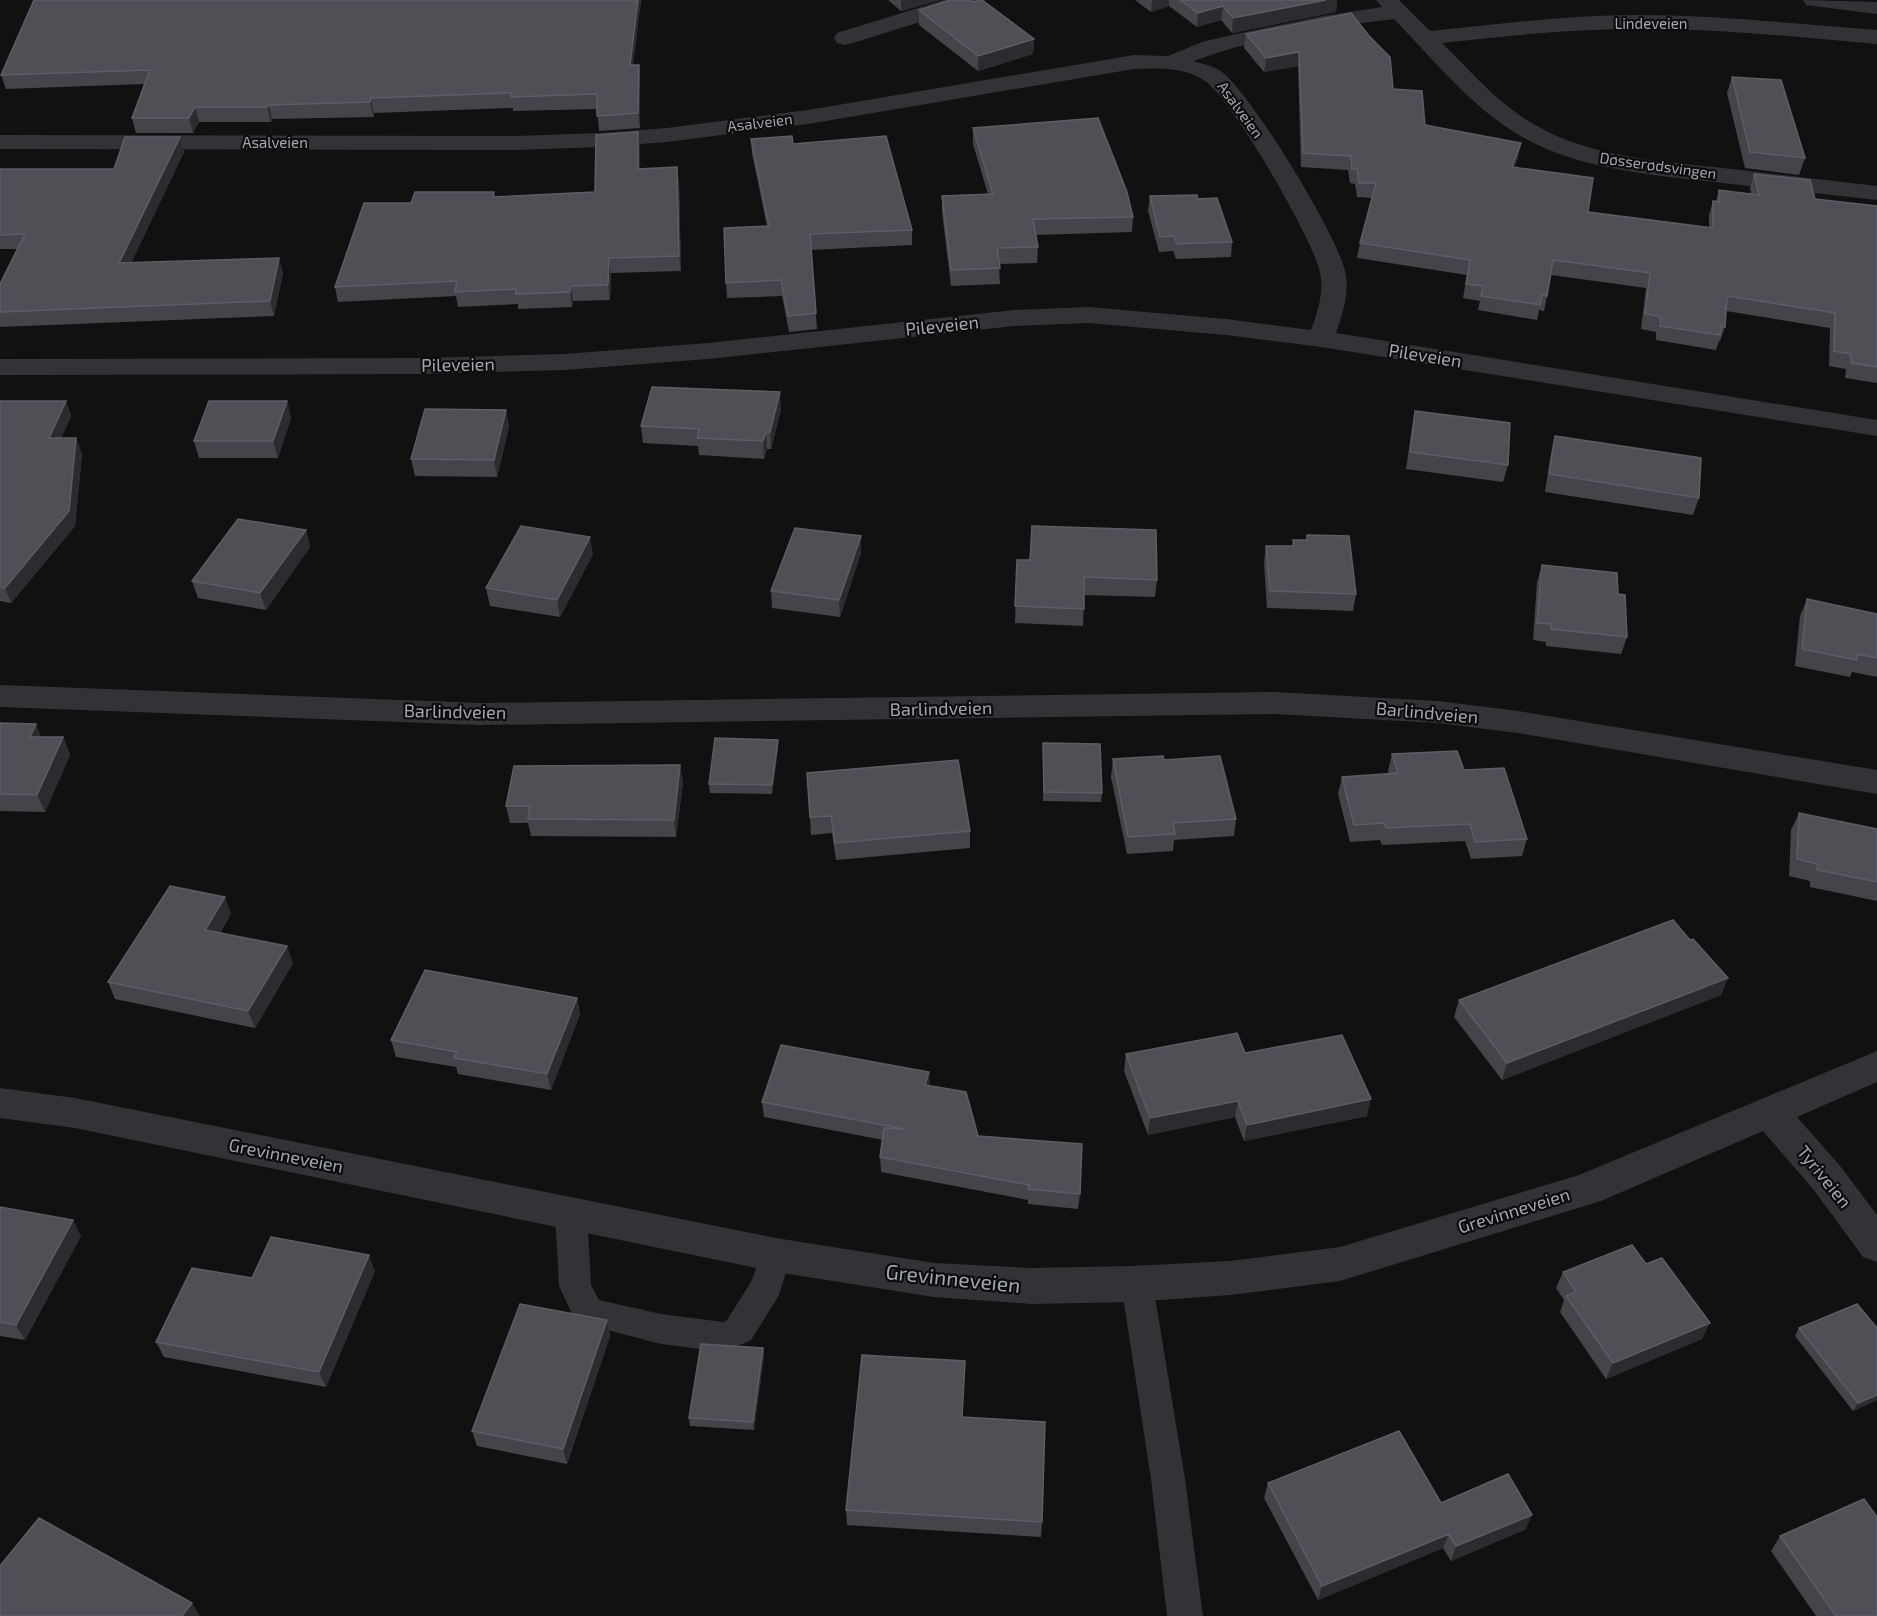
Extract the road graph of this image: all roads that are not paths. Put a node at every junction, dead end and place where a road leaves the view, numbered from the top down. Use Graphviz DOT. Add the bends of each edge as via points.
graph roads {
  1 [pos="966,0"];
  2 [pos="1814,0"];
  3 [pos="1393,6"];
  4 [pos="1877,8"];
  5 [pos="1877,37"];
  6 [pos="845,38"];
  7 [pos="1424,38"];
  8 [pos="1172,63"];
  9 [pos="0,142"];
  10 [pos="1877,193"];
  11 [pos="1321,339"];
  12 [pos="0,368"];
  13 [pos="1877,428"];
  14 [pos="0,696"];
  15 [pos="1877,782"];
  16 [pos="1877,1066"];
  17 [pos="0,1103"];
  18 [pos="1770,1112"];
  19 [pos="571,1214"];
  20 [pos="1877,1245"];
  21 [pos="776,1255"];
  22 [pos="1132,1284"];
  23 [pos="1185,1616"];
  1 -- 6 [label="street"];
  2 -- 4 [label="street"];
  3 -- 7 [label="street, Døsserødsvingen"];
  3 -- 8 [label="street" via="1372,14 1206,46"];
  5 -- 7 [label="street, Lindeveien" via="1633,22"];
  7 -- 10 [label="street, Døsserødsvingen" via="1514,122 1589,156 1647,167"];
  8 -- 9 [label="street, Asalveien" via="1134,62 808,117 601,140"];
  8 -- 11 [label="street, Asalveien" via="1216,77 1235,99 1319,241 1332,269 1335,300"];
  11 -- 12 [label="street, Pileveien" via="1088,315 1014,318 708,351 564,362"];
  11 -- 13 [label="street, Pileveien"];
  14 -- 15 [label="street, Barlindveien" via="481,714 1275,703 1438,712 1518,722"];
  16 -- 18 [label="street, Grevinneveien"];
  17 -- 19 [label="street, Grevinneveien" via="75,1113"];
  18 -- 20 [label="street, Tyriveien" via="1827,1178"];
  18 -- 22 [label="street, Grevinneveien" via="1587,1189 1340,1264 1230,1278"];
  19 -- 21 [label="street, Grevinneveien"];
  19 -- 21 [label="lane" via="575,1286 588,1312 661,1329 725,1337 739,1330 766,1287"];
  21 -- 22 [label="street, Grevinneveien" via="934,1280 1032,1286"];
  22 -- 23 [label="lane" via="1140,1303"];
}
